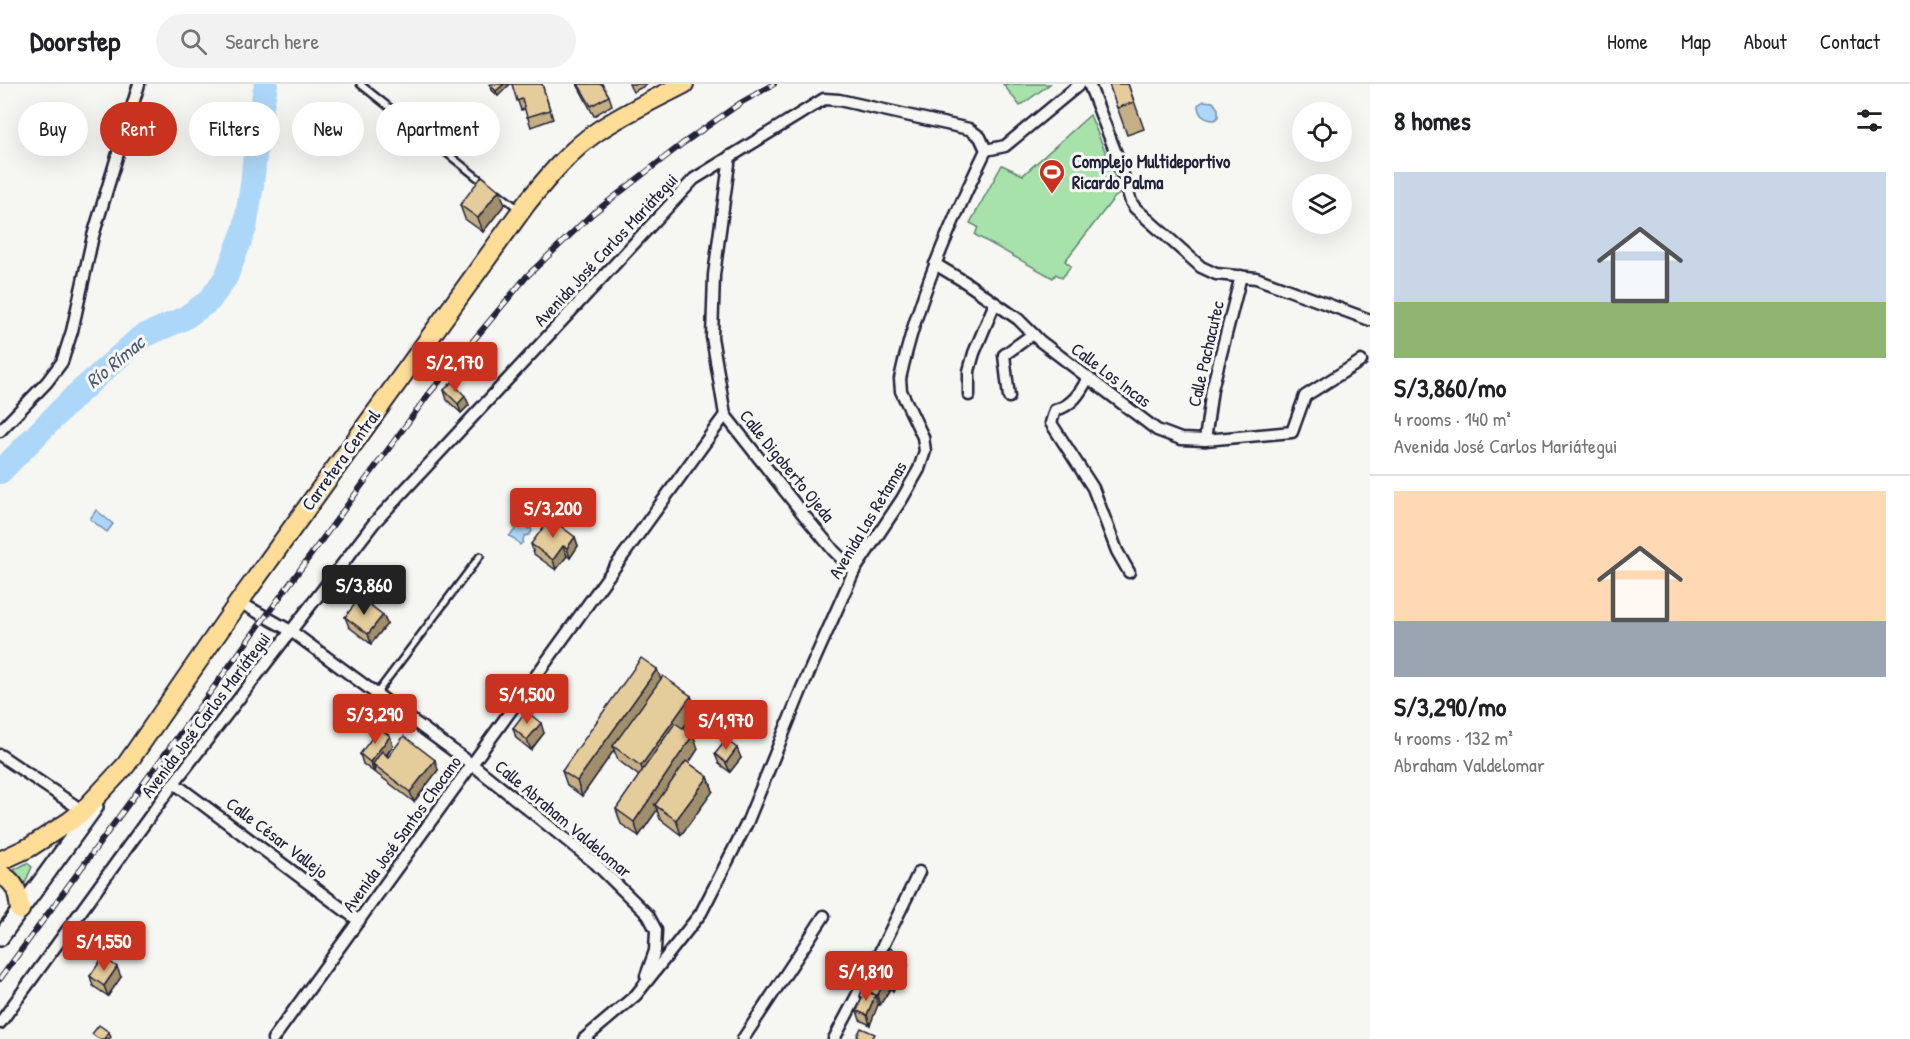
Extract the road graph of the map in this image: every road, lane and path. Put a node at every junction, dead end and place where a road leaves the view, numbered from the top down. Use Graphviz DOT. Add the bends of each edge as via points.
graph roads {
  1 [pos="140,84"];
  2 [pos="360,84"];
  3 [pos="684,84"];
  4 [pos="1080,84"];
  5 [pos="1090,84"];
  6 [pos="663,90"];
  7 [pos="985,147"];
  8 [pos="729,156"];
  9 [pos="521,211"];
  10 [pos="935,264"];
  11 [pos="1241,276"];
  12 [pos="995,303"];
  13 [pos="1370,320"];
  14 [pos="1033,334"];
  15 [pos="1361,361"];
  16 [pos="1088,378"];
  17 [pos="969,395"];
  18 [pos="1009,397"];
  19 [pos="725,415"];
  20 [pos="0,431"];
  21 [pos="1205,440"];
  22 [pos="480,556"];
  23 [pos="854,571"];
  24 [pos="1129,572"];
  25 [pos="239,602"];
  26 [pos="291,631"];
  27 [pos="376,694"];
  28 [pos="0,755"];
  29 [pos="126,765"];
  30 [pos="473,765"];
  31 [pos="174,783"];
  32 [pos="83,811"];
  33 [pos="0,861"];
  34 [pos="919,872"];
  35 [pos="0,874"];
  36 [pos="20,910"];
  37 [pos="824,916"];
  38 [pos="359,921"];
  39 [pos="0,938"];
  40 [pos="636,995"];
  41 [pos="0,1023"];
  42 [pos="273,1039"];
  43 [pos="584,1039"];
  44 [pos="742,1039"];
  45 [pos="834,1039"];
  1 -- 20 [label="street" via="93,236 62,362"];
  2 -- 9 [label="lane"];
  3 -- 6 [label="highway, Carretera Central"];
  4 -- 7 [label="street" via="1005,146"];
  5 -- 11 [label="street" via="1135,208 1201,267 1216,274"];
  6 -- 9 [label="highway, Carretera Central" via="570,154"];
  7 -- 8 [label="street, Avenida José Carlos Mariátegui" via="969,129 824,99"];
  7 -- 10 [label="street, Avenida Las Retamas"];
  8 -- 19 [label="street, Calle Digoberto Ojeda" via="714,275 712,337"];
  8 -- 26 [label="street, Avenida José Carlos Mariátegui" via="694,179 374,523"];
  9 -- 25 [label="highway, Carretera Central"];
  10 -- 12 [label="street, Calle Los Incas"];
  10 -- 23 [label="street, Avenida Las Retamas" via="900,378 901,391 923,437 925,451 902,499"];
  11 -- 13 [label="street" via="1298,292"];
  11 -- 21 [label="street, Calle Pachacutec" via="1212,389"];
  12 -- 14 [label="street, Calle Los Incas"];
  12 -- 17 [label="street" via="974,353"];
  14 -- 16 [label="street, Calle Los Incas"];
  14 -- 18 [label="street" via="1004,355"];
  15 -- 21 [label="street, Calle Los Incas" via="1305,396 1292,432"];
  16 -- 21 [label="street, Calle Los Incas" via="1157,430 1181,439"];
  16 -- 24 [label="street" via="1071,402 1055,410 1051,423 1093,488"];
  19 -- 23 [label="street, Calle Digoberto Ojeda"];
  19 -- 30 [label="street, Avenida José Santos Chocano"];
  22 -- 27 [label="lane"];
  23 -- 40 [label="street, Avenida Las Retamas" via="747,823 701,913"];
  25 -- 26 [label="street, Calle Abraham Valdelomar"];
  25 -- 29 [label="highway, Carretera Central"];
  26 -- 27 [label="street, Calle Abraham Valdelomar"];
  26 -- 31 [label="street, Avenida José Carlos Mariátegui"];
  27 -- 30 [label="street, Calle Abraham Valdelomar"];
  28 -- 32 [label="street"];
  29 -- 32 [label="highway, Carretera Central"];
  29 -- 36 [label="street"];
  30 -- 38 [label="street, Avenida José Santos Chocano"];
  30 -- 40 [label="street, Calle Abraham Valdelomar" via="595,863 648,915 656,930 655,951"];
  31 -- 38 [label="street, Calle César Vallejo"];
  31 -- 41 [label="street, Avenida José Carlos Mariátegui"];
  32 -- 33 [label="highway, Carretera Central" via="48,836"];
  34 -- 45 [label="street"];
  35 -- 36 [label="highway" via="15,887"];
  36 -- 39 [label="street"];
  37 -- 44 [label="street"];
  38 -- 42 [label="street, Avenida José Santos Chocano"];
  40 -- 43 [label="street, Avenida Las Retamas"];
}
